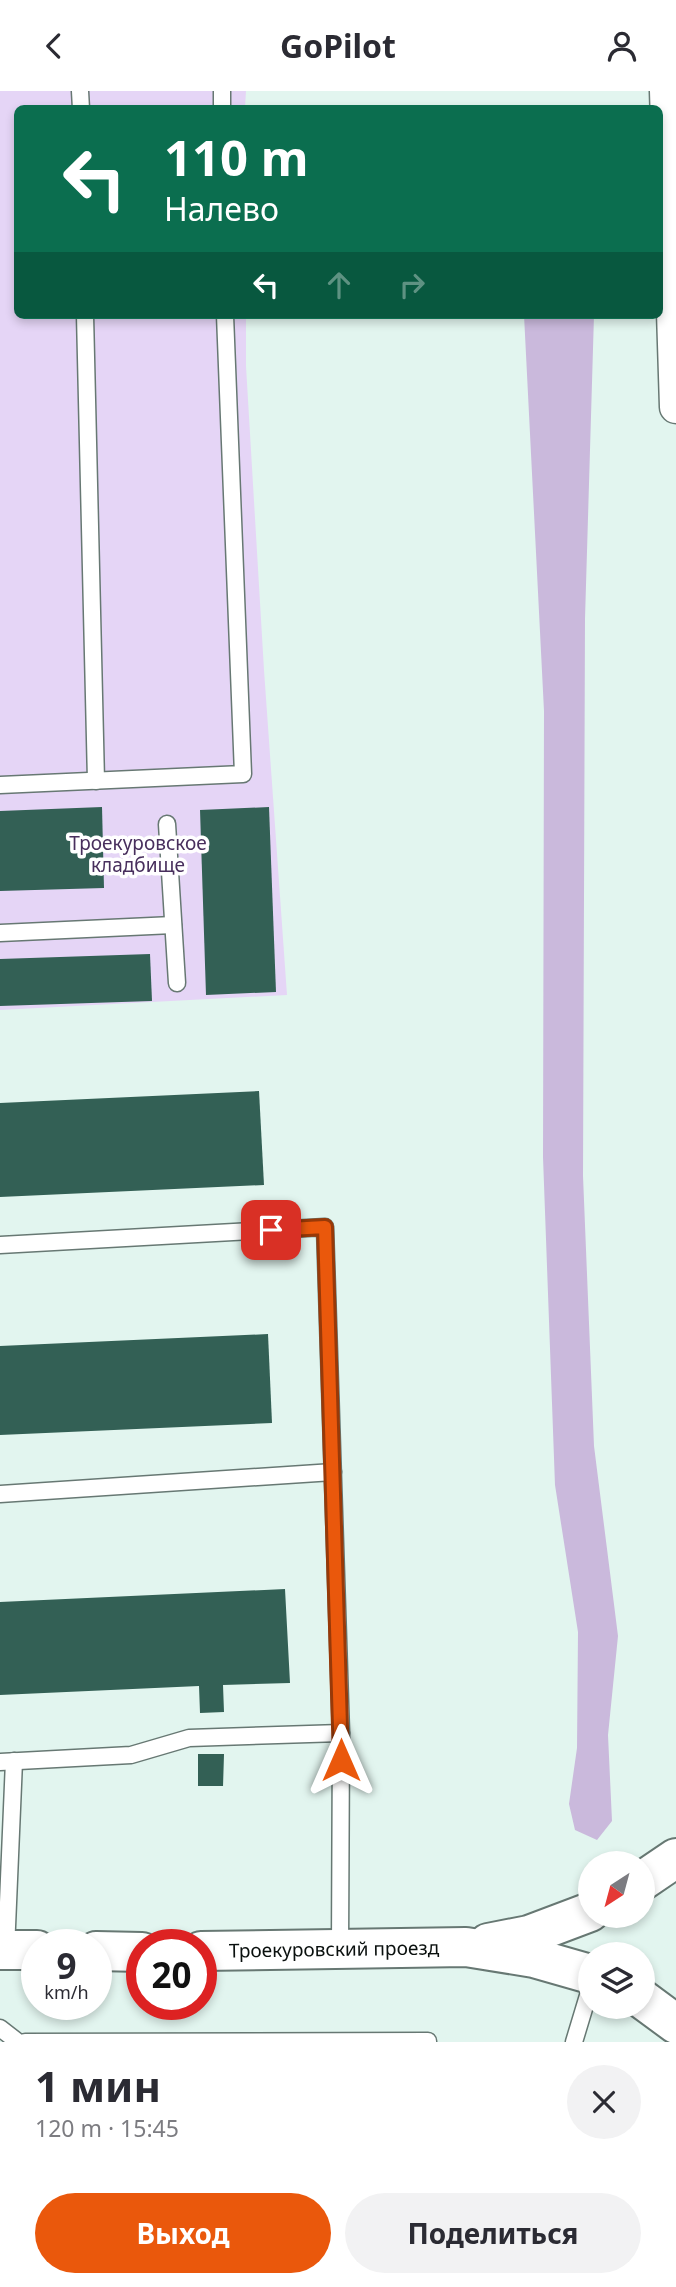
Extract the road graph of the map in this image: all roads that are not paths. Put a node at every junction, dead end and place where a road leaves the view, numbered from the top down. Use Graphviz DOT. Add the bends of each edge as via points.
graph roads {
  1 [pos="666,91"];
  2 [pos="85,319"];
  3 [pos="225,319"];
  4 [pos="676,407"];
  5 [pos="96,781"];
  6 [pos="0,785"];
  7 [pos="167,824"];
  8 [pos="173,925"];
  9 [pos="0,933"];
  10 [pos="177,983"];
  11 [pos="0,1245"];
  12 [pos="333,1472"];
  13 [pos="0,1494"];
  14 [pos="341,1733"];
  15 [pos="7,1761"];
  16 [pos="676,1858"];
  17 [pos="655,1872"];
  18 [pos="578,1917"];
  19 [pos="466,1947"];
  20 [pos="340,1948"];
  21 [pos="14,1950"];
  22 [pos="217,1951"];
  23 [pos="578,1971"];
  24 [pos="655,2009"];
  25 [pos="582,2019"];
  26 [pos="676,2024"];
  27 [pos="0,2028"];
  28 [pos="428,2041"];
  29 [pos="18,2042"];
  30 [pos="25,2042"];
  31 [pos="575,2042"];
  1 -- 4 [label="street"];
  2 -- 5 [label="lane"];
  3 -- 5 [label="lane" via="243,774"];
  5 -- 6 [label="lane"];
  7 -- 8 [label="lane"];
  8 -- 9 [label="lane"];
  8 -- 10 [label="lane"];
  11 -- 12 [label="lane" via="325,1227"];
  12 -- 13 [label="lane"];
  12 -- 14 [label="lane"];
  14 -- 15 [label="lane" via="189,1738 131,1755"];
  14 -- 20 [label="lane"];
  15 -- 21 [label="lane"];
  16 -- 17 [label="street"];
  18 -- 19 [label="street, Троекуровский проезд" via="530,1935"];
  19 -- 20 [label="street, Троекуровский проезд"];
  19 -- 23 [label="street, Троекуровский проезд"];
  20 -- 22 [label="street, Троекуровский проезд"];
  24 -- 26 [label="street"];
  25 -- 31 [label="lane"];
  27 -- 29 [label="lane"];
  28 -- 30 [label="lane"];
}
